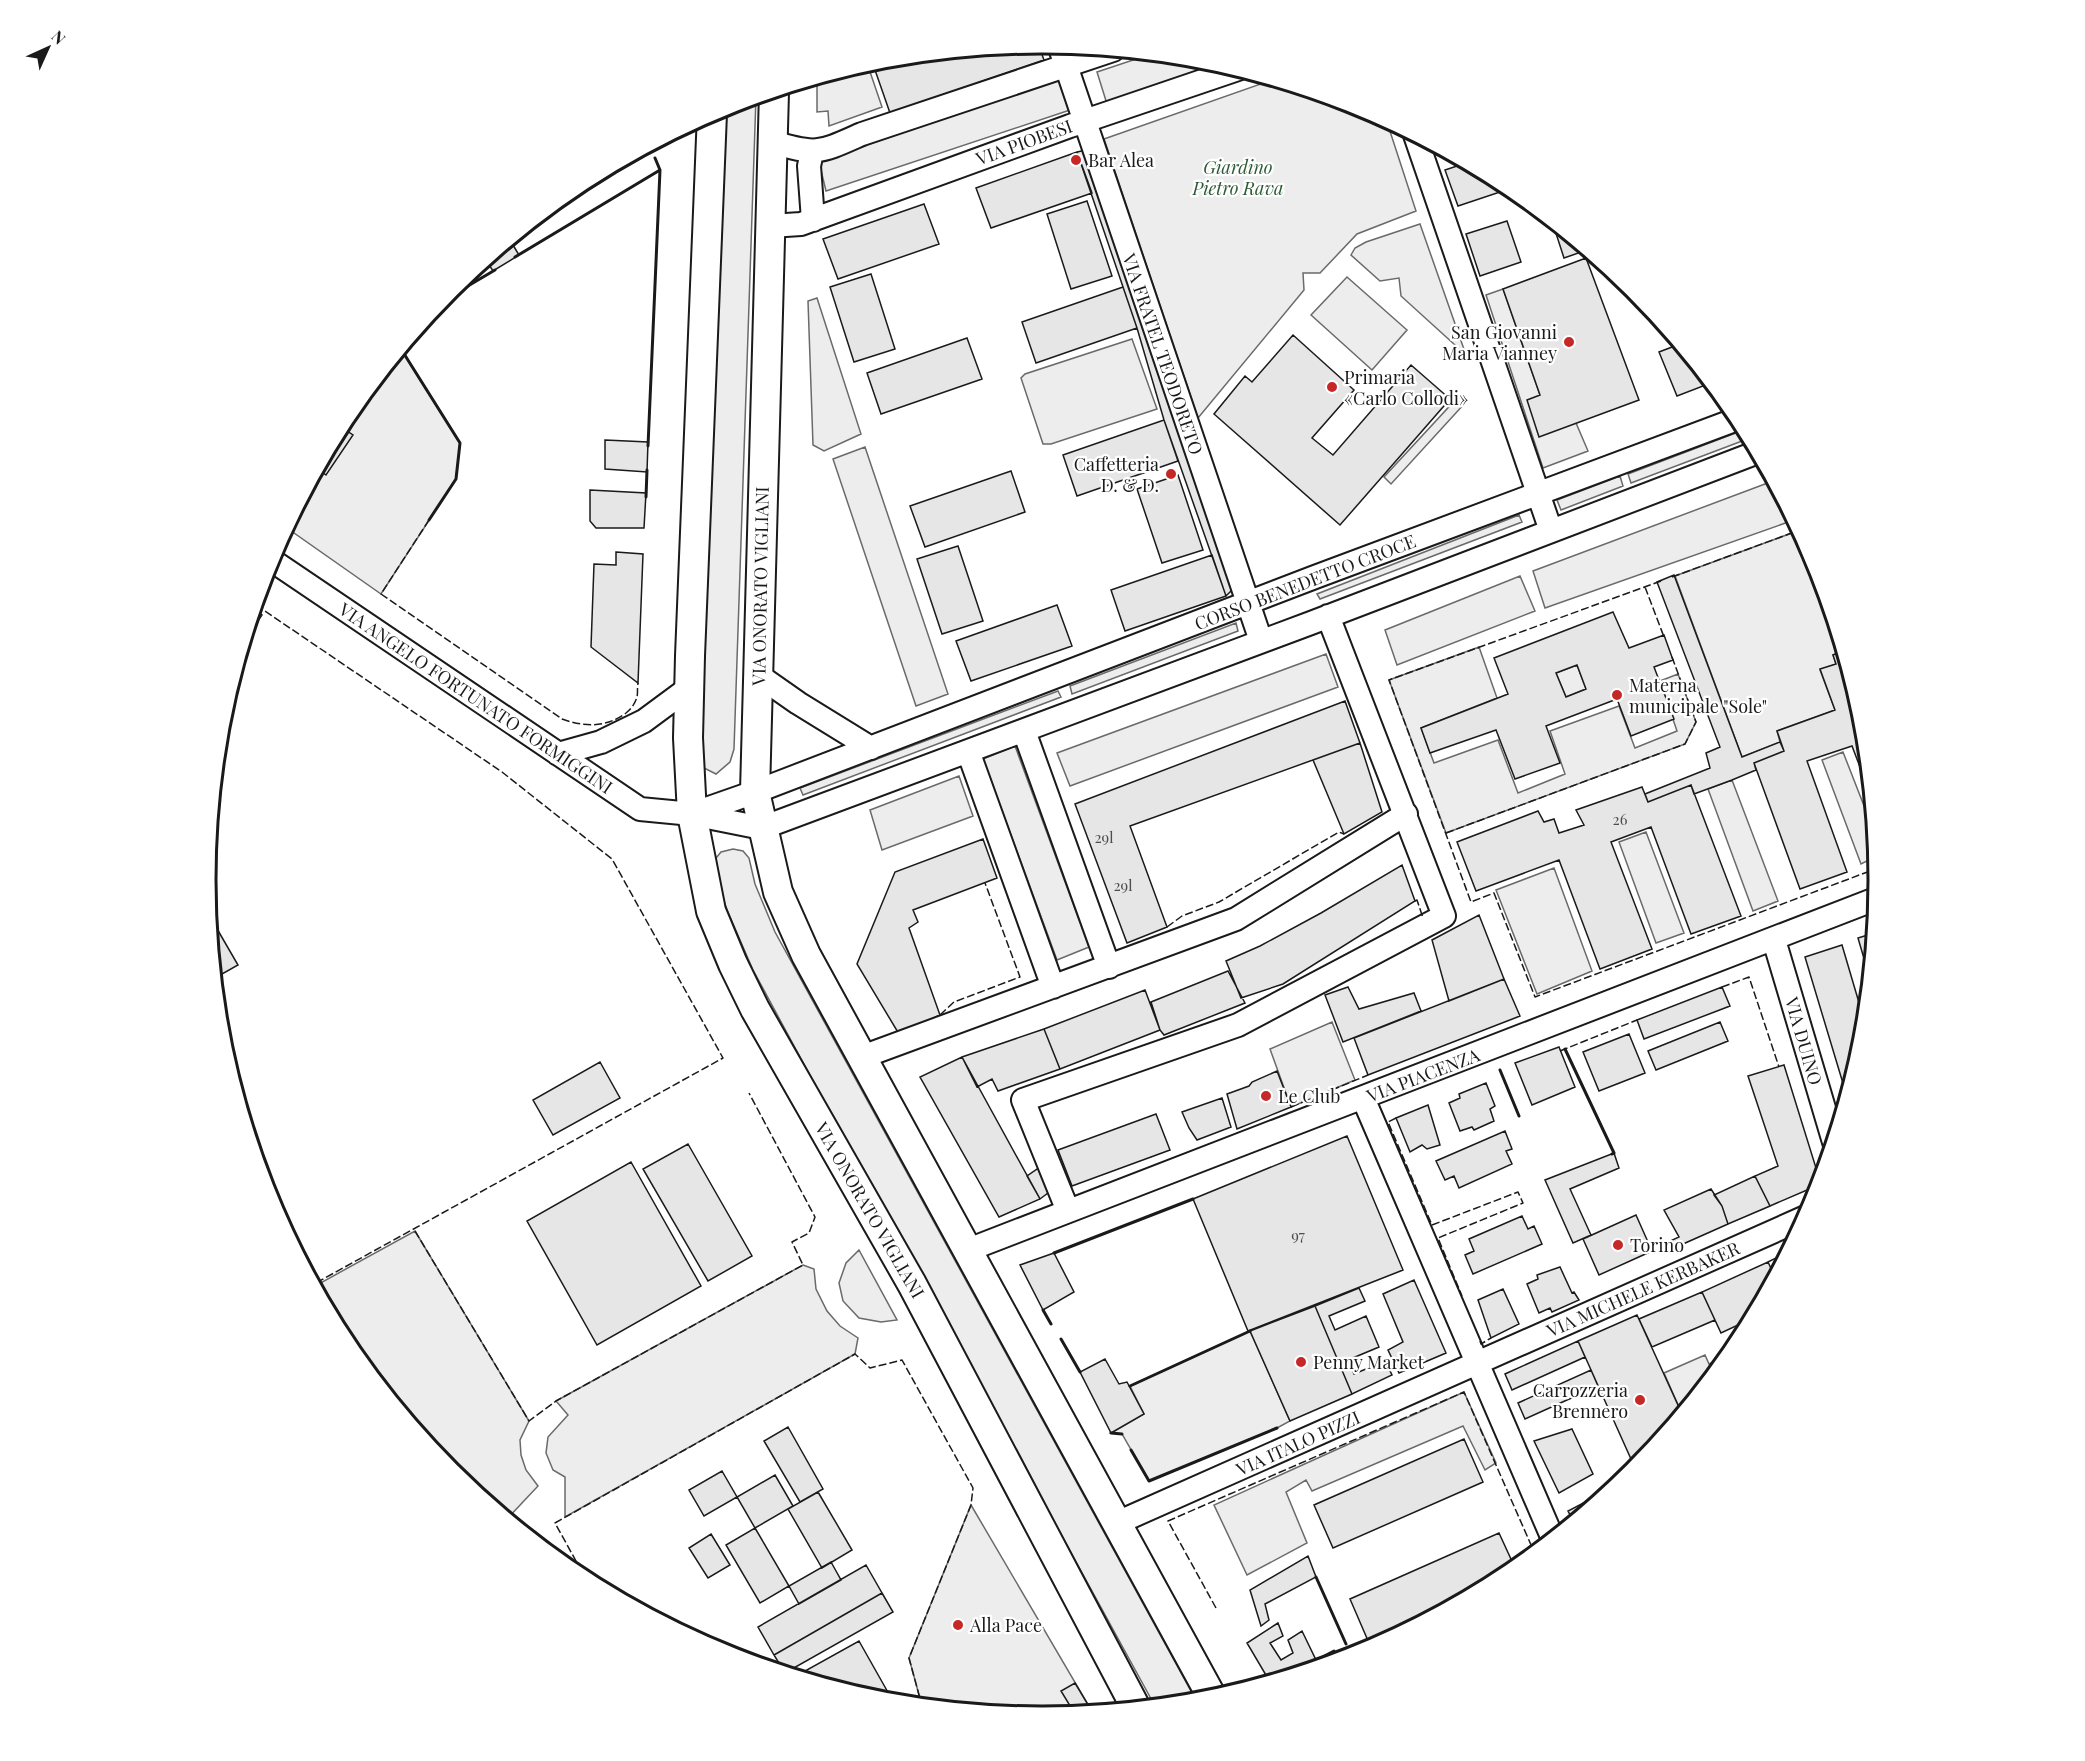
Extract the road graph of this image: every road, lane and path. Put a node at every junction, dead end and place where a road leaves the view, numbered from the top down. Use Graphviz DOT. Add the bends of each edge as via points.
graph roads {
  1 [pos="1063,56"];
  2 [pos="1222,74"];
  3 [pos="774,99"];
  4 [pos="1084,121"];
  5 [pos="712,123"];
  6 [pos="773,142"];
  7 [pos="1418,145"];
  8 [pos="812,152"];
  9 [pos="813,220"];
  10 [pos="770,226"];
  11 [pos="1730,422"];
  12 [pos="1751,455"];
  13 [pos="1538,494"];
  14 [pos="1551,531"];
  15 [pos="279,565"];
  16 [pos="1248,603"];
  17 [pos="1328,616"];
  18 [pos="1261,642"];
  19 [pos="758,675"];
  20 [pos="690,687"];
  21 [pos="1024,730"];
  22 [pos="871,748"];
  23 [pos="968,751"];
  24 [pos="558,754"];
  25 [pos="755,792"];
  26 [pos="692,814"];
  27 [pos="1406,814"];
  28 [pos="762,828"];
  29 [pos="1868,902"];
  30 [pos="1774,940"];
  31 [pos="1109,967"];
  32 [pos="1053,987"];
  33 [pos="862,1058"];
  34 [pos="1363,1098"];
  35 [pos="1830,1129"];
  36 [pos="1068,1211"];
  37 [pos="1795,1222"];
  38 [pos="968,1250"];
  39 [pos="1478,1362"];
  40 [pos="1117,1523"];
  41 [pos="1550,1532"];
  42 [pos="1208,1690"];
  43 [pos="1133,1702"];
  1 -- 4 [label="street, VIA FRATEL TEODORETO"];
  1 -- 8 [label="street"];
  2 -- 4 [label="street, VIA PIOBESI"];
  3 -- 6 [label="main road, VIA ONORATO VIGLIANI"];
  4 -- 9 [label="street, VIA PIOBESI"];
  4 -- 16 [label="street, VIA FRATEL TEODORETO"];
  5 -- 20 [label="main road, VIA ONORATO VIGLIANI"];
  6 -- 8 [label="street"];
  6 -- 10 [label="main road, VIA ONORATO VIGLIANI"];
  7 -- 13 [label="street"];
  8 -- 9 [label="street" via="808,166"];
  9 -- 10 [label="street, VIA PIOBESI"];
  10 -- 19 [label="main road, VIA ONORATO VIGLIANI"];
  11 -- 13 [label="street, CORSO BENEDETTO CROCE"];
  12 -- 14 [label="street"];
  13 -- 14 [label="street"];
  13 -- 16 [label="street, CORSO BENEDETTO CROCE"];
  14 -- 17 [label="street"];
  15 -- 24 [label="street, VIA ANGELO FORTUNATO FORMIGGINI"];
  16 -- 18 [label="street, VIA FRATEL TEODORETO"];
  16 -- 22 [label="street, CORSO BENEDETTO CROCE"];
  17 -- 18 [label="street"];
  17 -- 27 [label="street"];
  18 -- 21 [label="street"];
  19 -- 22 [label="street"];
  19 -- 25 [label="main road, VIA ONORATO VIGLIANI"];
  20 -- 24 [label="street" via="644,722 601,742"];
  20 -- 26 [label="main road, VIA ONORATO VIGLIANI"];
  21 -- 23 [label="street"];
  21 -- 31 [label="street"];
  22 -- 25 [label="street, CORSO BENEDETTO CROCE"];
  23 -- 28 [label="street"];
  23 -- 32 [label="street"];
  24 -- 26 [label="street, VIA ANGELO FORTUNATO FORMIGGINI" via="640,809"];
  25 -- 26 [label="street, CORSO BENEDETTO CROCE"];
  25 -- 28 [label="main road, VIA ONORATO VIGLIANI"];
  26 -- 28 [label="street"];
  26 -- 43 [label="main road, VIA ONORATO VIGLIANI" via="711,911 737,973 912,1284"];
  27 -- 31 [label="street" via="1236,919"];
  27 -- 36 [label="street" via="1444,916 1238,1025 1023,1100"];
  28 -- 33 [label="main road, VIA ONORATO VIGLIANI" via="778,892 806,955"];
  29 -- 30 [label="street, VIA PIACENZA"];
  30 -- 34 [label="street, VIA PIACENZA"];
  30 -- 35 [label="street, VIA DUINO"];
  31 -- 32 [label="street"];
  32 -- 33 [label="street"];
  33 -- 38 [label="main road, VIA ONORATO VIGLIANI"];
  34 -- 36 [label="street, VIA PIACENZA"];
  34 -- 39 [label="street"];
  36 -- 38 [label="street, VIA PIACENZA"];
  37 -- 39 [label="street, VIA MICHELE KERBAKER"];
  38 -- 40 [label="main road, VIA ONORATO VIGLIANI"];
  39 -- 40 [label="street, VIA ITALO PIZZI"];
  39 -- 41 [label="street"];
  40 -- 42 [label="main road, VIA ONORATO VIGLIANI"];
}
